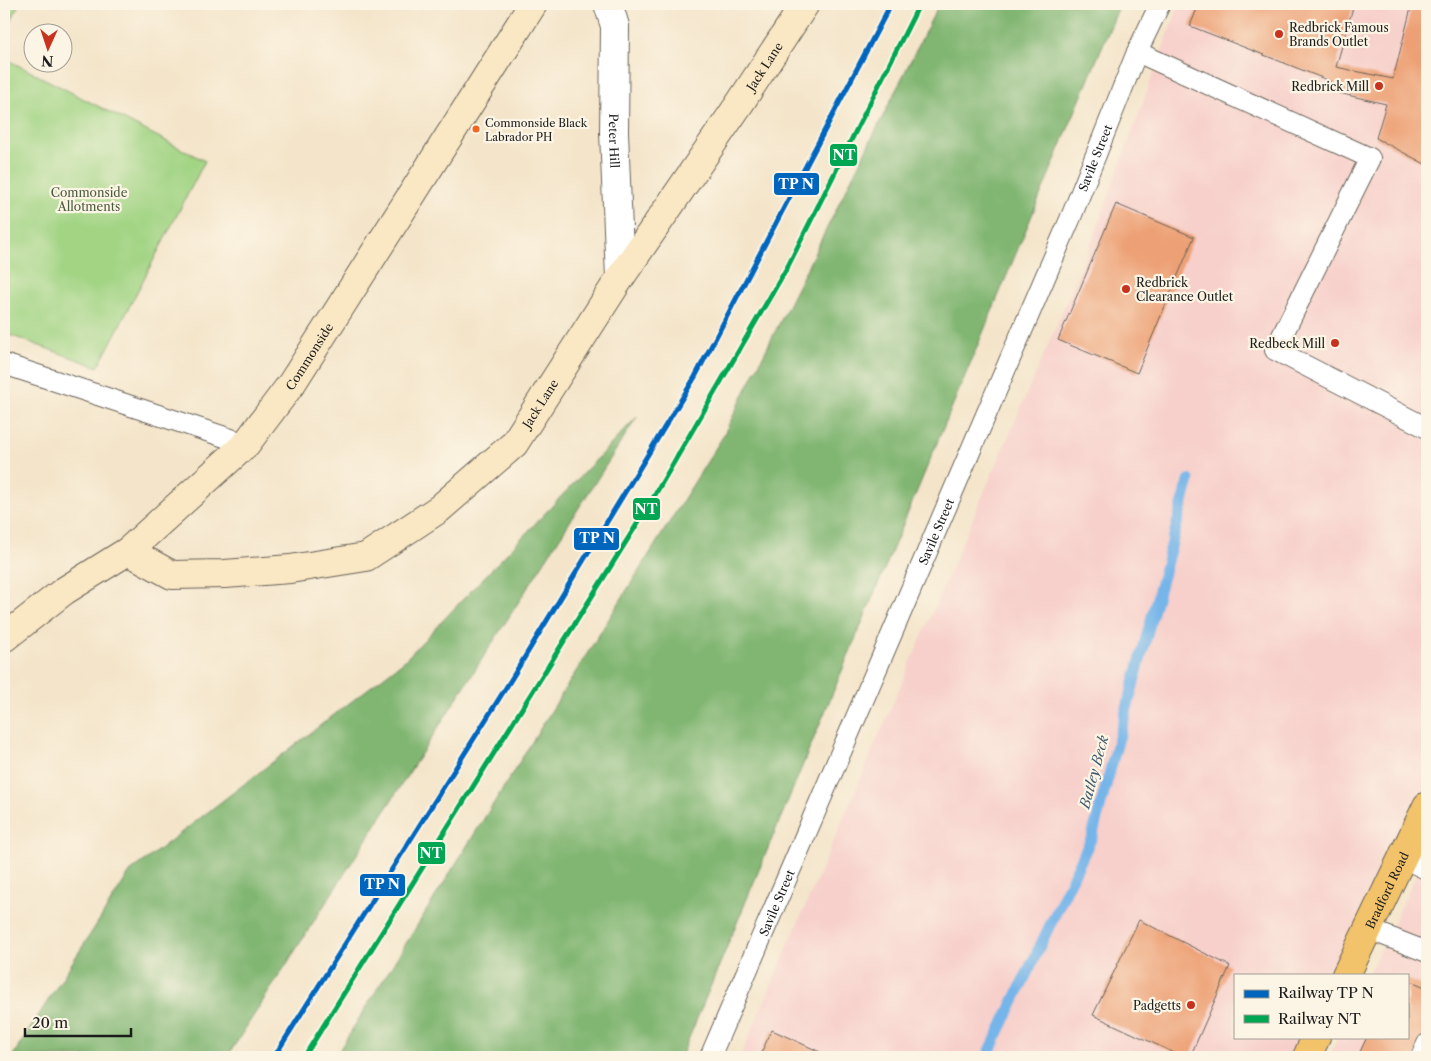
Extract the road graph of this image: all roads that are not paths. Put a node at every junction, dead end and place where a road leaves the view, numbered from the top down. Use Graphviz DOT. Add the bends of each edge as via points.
graph roads {
  1 [pos="534,4"];
  2 [pos="608,4"];
  3 [pos="805,4"];
  4 [pos="1160,4"];
  5 [pos="1137,52"];
  6 [pos="620,278"];
  7 [pos="4,364"];
  8 [pos="1427,428"];
  9 [pos="246,444"];
  10 [pos="128,551"];
  11 [pos="4,638"];
  12 [pos="1427,806"];
  13 [pos="1416,860"];
  14 [pos="1368,929"];
  15 [pos="1427,952"];
  16 [pos="1346,974"];
  17 [pos="1316,1038"];
  18 [pos="1427,1044"];
  19 [pos="710,1057"];
  20 [pos="1307,1057"];
  21 [pos="1421,1057"];
  1 -- 9 [label="street, Commonside" via="292,383"];
  2 -- 6 [label="street, Peter Hill" via="615,26 614,132"];
  3 -- 6 [label="street, Jack Lane"];
  4 -- 5 [label="lane, Savile Street"];
  5 -- 8 [label="lane" via="1370,158 1275,350"];
  5 -- 19 [label="lane, Savile Street" via="1071,217"];
  6 -- 10 [label="street, Jack Lane" via="514,444 439,509 366,557 290,569 172,575"];
  7 -- 9 [label="lane"];
  9 -- 10 [label="street, Commonside"];
  10 -- 11 [label="street, Commonside" via="64,591"];
  12 -- 13 [label="main road, Bradford Road"];
  13 -- 14 [label="main road, Bradford Road"];
  14 -- 15 [label="lane"];
  14 -- 16 [label="main road, Bradford Road"];
  17 -- 20 [label="main road"];
  18 -- 21 [label="lane"];
}
